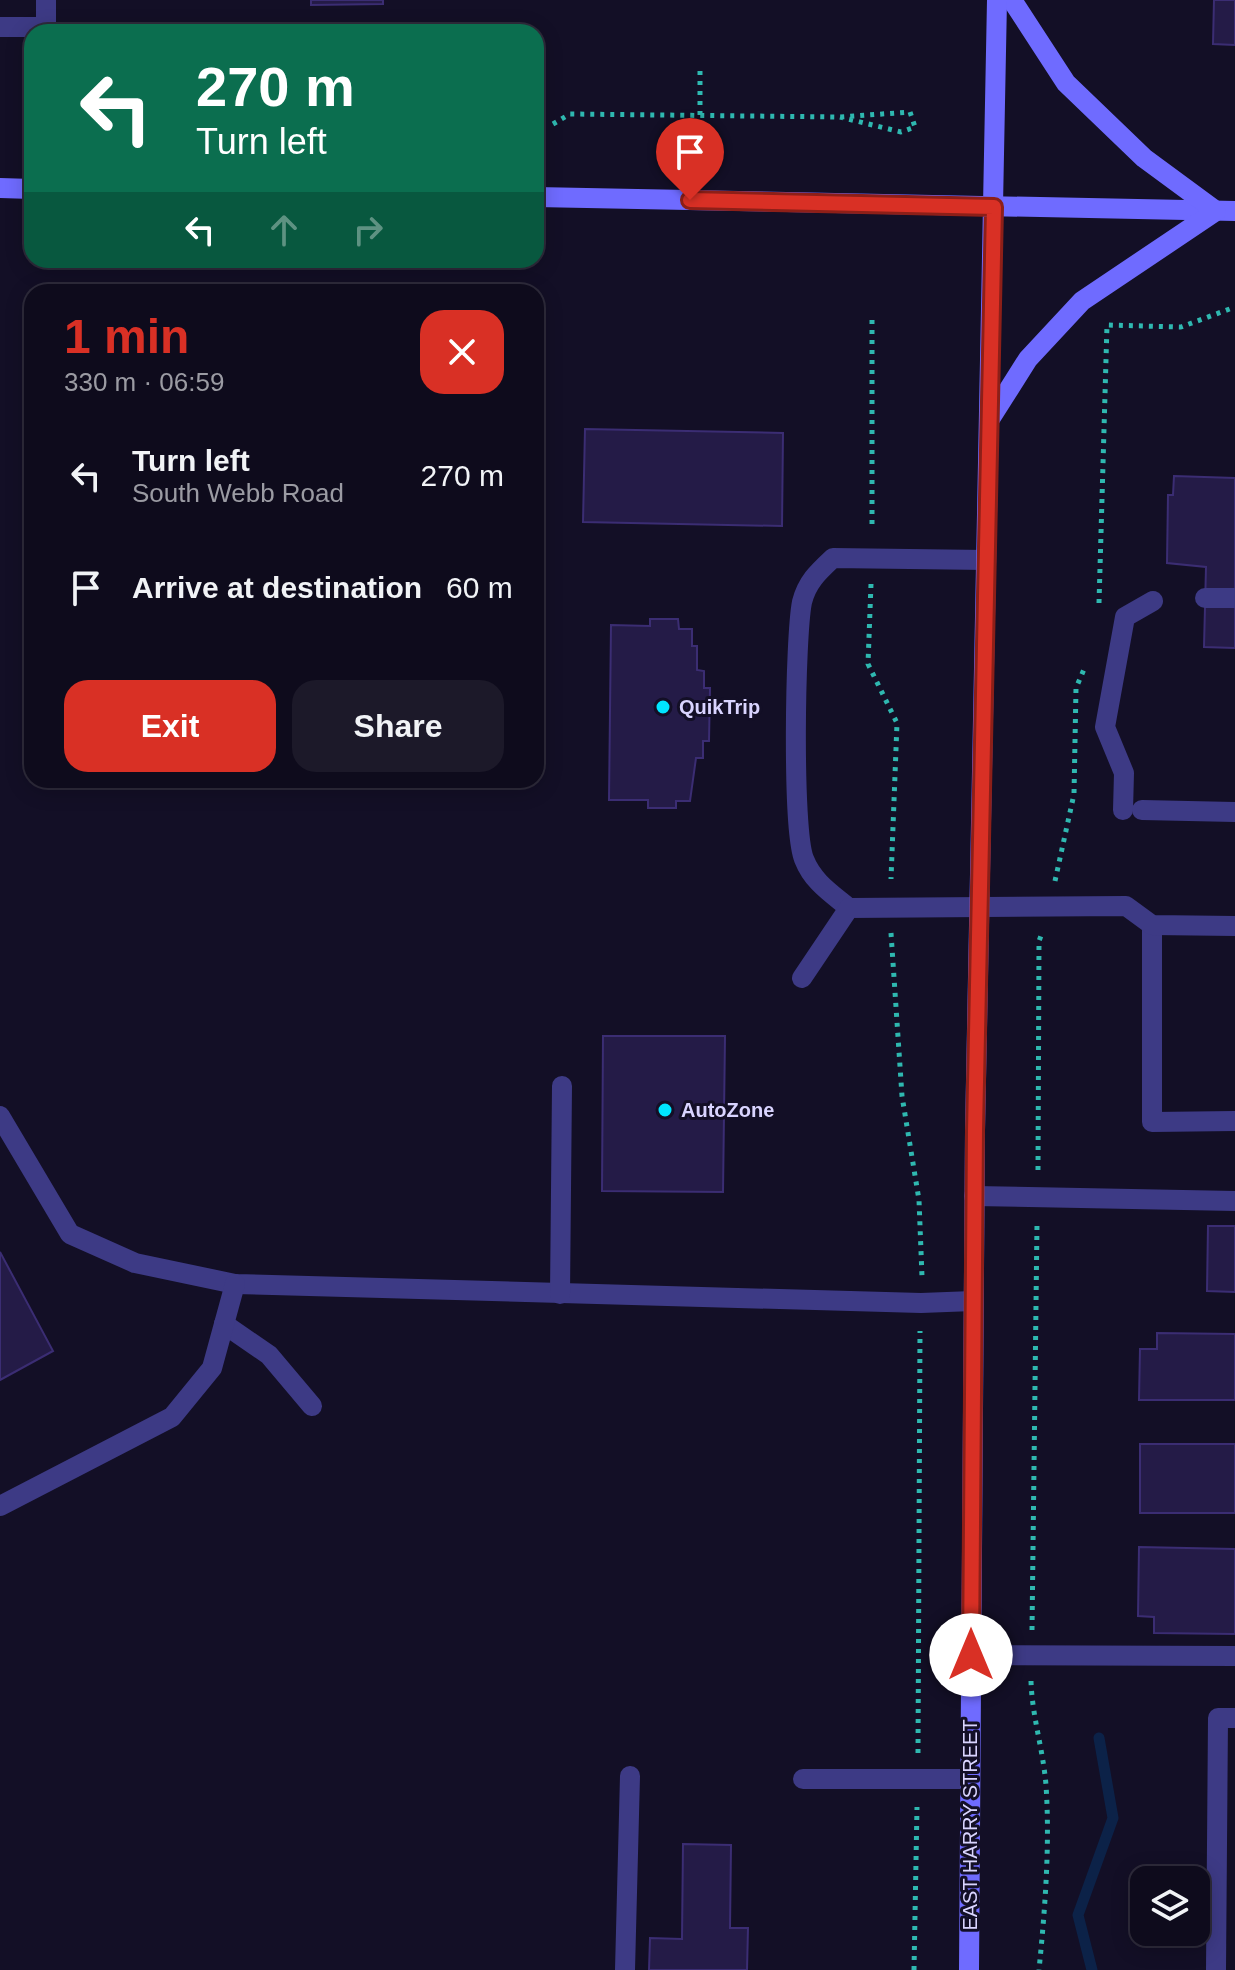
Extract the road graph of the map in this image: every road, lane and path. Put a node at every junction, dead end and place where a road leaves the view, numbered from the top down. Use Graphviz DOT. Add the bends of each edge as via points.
graph roads {
  1 [pos="46,0"];
  2 [pos="997,0"];
  3 [pos="1012,0"];
  4 [pos="46,24"];
  5 [pos="0,27"];
  6 [pos="24,27"];
  7 [pos="700,71"];
  8 [pos="700,115"];
  9 [pos="840,117"];
  10 [pos="553,124"];
  11 [pos="0,188"];
  12 [pos="24,189"];
  13 [pos="544,197"];
  14 [pos="994,207"];
  15 [pos="1225,211"];
  16 [pos="872,320"];
  17 [pos="990,419"];
  18 [pos="872,557"];
  19 [pos="986,560"];
  20 [pos="1205,598"];
  21 [pos="1235,598"];
  22 [pos="1153,601"];
  23 [pos="1235,812"];
  24 [pos="849,908"];
  25 [pos="891,908"];
  26 [pos="979,909"];
  27 [pos="1152,925"];
  28 [pos="1235,926"];
  29 [pos="802,978"];
  30 [pos="562,1086"];
  31 [pos="0,1116"];
  32 [pos="1235,1121"];
  33 [pos="974,1196"];
  34 [pos="1235,1201"];
  35 [pos="235,1284"];
  36 [pos="560,1294"];
  37 [pos="973,1301"];
  38 [pos="921,1303"];
  39 [pos="224,1324"];
  40 [pos="312,1406"];
  41 [pos="0,1506"];
  42 [pos="971,1655"];
  43 [pos="1235,1656"];
  44 [pos="1031,1681"];
  45 [pos="1235,1718"];
  46 [pos="630,1776"];
  47 [pos="803,1779"];
  48 [pos="970,1779"];
  49 [pos="918,1780"];
  50 [pos="625,1970"];
  51 [pos="914,1970"];
  52 [pos="969,1970"];
  53 [pos="1039,1970"];
  54 [pos="1216,1970"];
  1 -- 4 [label="lane"];
  2 -- 14 [label="main road, EAST HARRY STREET"];
  3 -- 15 [label="main road" via="1066,83 1144,158"];
  5 -- 6 [label="lane"];
  7 -- 8 [label="path"];
  8 -- 9 [label="path"];
  8 -- 10 [label="path" via="570,114"];
  9 -- 9 [label="path" via="910,112 915,127 901,132"];
  11 -- 12 [label="main road"];
  13 -- 14 [label="main road"];
  14 -- 15 [label="main road"];
  14 -- 17 [label="main road, EAST HARRY STREET"];
  15 -- 17 [label="main road" via="1082,301 1028,359"];
  16 -- 18 [label="path"];
  17 -- 19 [label="main road, EAST HARRY STREET"];
  18 -- 19 [label="lane"];
  18 -- 24 [label="lane" via="833,558 811,578 802,603 797,706 800,843 812,877"];
  18 -- 25 [label="path" via="868,664 897,723"];
  19 -- 26 [label="main road, EAST HARRY STREET"];
  20 -- 21 [label="lane"];
  22 -- 23 [label="lane" via="1125,617 1105,727 1132,810"];
  24 -- 25 [label="lane"];
  24 -- 29 [label="lane"];
  25 -- 26 [label="lane"];
  25 -- 38 [label="path" via="902,1096 919,1200"];
  26 -- 27 [label="lane" via="1126,906"];
  26 -- 33 [label="main road, EAST HARRY STREET"];
  27 -- 28 [label="lane"];
  27 -- 32 [label="lane" via="1152,1122"];
  30 -- 36 [label="lane"];
  31 -- 35 [label="lane" via="70,1234 135,1263"];
  33 -- 34 [label="lane"];
  33 -- 37 [label="main road, EAST HARRY STREET"];
  35 -- 36 [label="lane"];
  35 -- 39 [label="lane"];
  36 -- 38 [label="lane"];
  37 -- 38 [label="lane"];
  37 -- 42 [label="main road, EAST HARRY STREET"];
  38 -- 49 [label="path"];
  39 -- 40 [label="lane" via="269,1355"];
  39 -- 41 [label="lane" via="212,1368 172,1417"];
  42 -- 43 [label="lane"];
  42 -- 48 [label="main road, EAST HARRY STREET"];
  44 -- 53 [label="path" via="1047,1820"];
  45 -- 54 [label="lane" via="1218,1718"];
  46 -- 50 [label="lane"];
  47 -- 49 [label="lane"];
  48 -- 49 [label="lane"];
  48 -- 52 [label="main road, EAST HARRY STREET"];
  49 -- 51 [label="path"];
}
